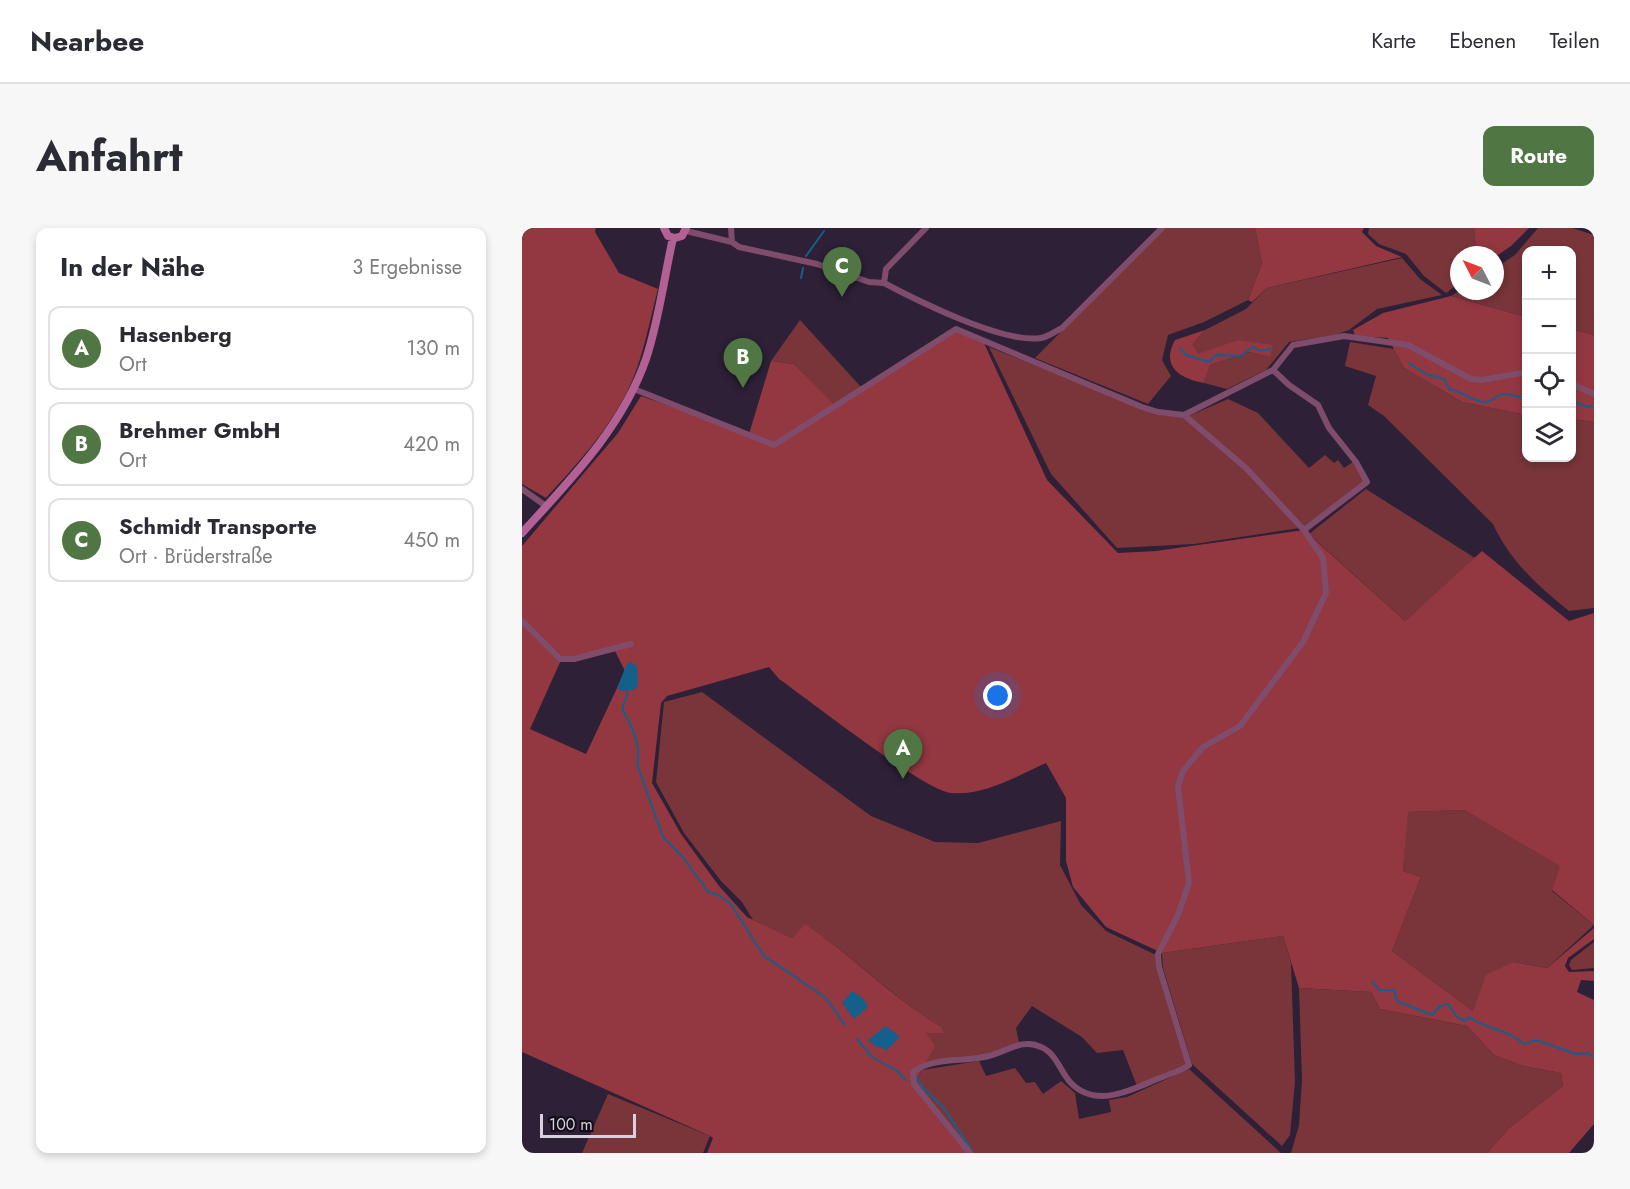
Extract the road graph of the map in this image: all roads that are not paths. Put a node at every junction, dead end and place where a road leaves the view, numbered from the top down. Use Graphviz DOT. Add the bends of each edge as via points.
graph roads {
  1 [pos="664,228"];
  2 [pos="731,228"];
  3 [pos="926,228"];
  4 [pos="1162,228"];
  5 [pos="686,229"];
  6 [pos="673,238"];
  7 [pos="732,242"];
  8 [pos="884,283"];
  9 [pos="1273,370"];
  10 [pos="1522,373"];
  11 [pos="1576,386"];
  12 [pos="634,389"];
  13 [pos="1594,394"];
  14 [pos="1184,415"];
  15 [pos="522,489"];
  16 [pos="546,507"];
  17 [pos="1304,530"];
  18 [pos="522,533"];
  19 [pos="522,621"];
  20 [pos="631,644"];
  21 [pos="967,1152"];
  1 -- 6 [label="main road"];
  2 -- 7 [label="street"];
  3 -- 8 [label="street" via="886,269"];
  4 -- 8 [label="street" via="1062,328 1042,338 1015,337 974,323"];
  5 -- 6 [label="main road" via="682,236"];
  5 -- 7 [label="street"];
  6 -- 12 [label="main road" via="654,328"];
  7 -- 8 [label="street" via="752,251"];
  9 -- 10 [label="street" via="1293,345 1344,336 1408,345 1471,379"];
  9 -- 14 [label="street"];
  9 -- 17 [label="street" via="1318,405 1329,428 1367,482"];
  11 -- 13 [label="street"];
  12 -- 14 [label="street" via="774,445 956,329 1158,412"];
  12 -- 16 [label="main road" via="610,432"];
  14 -- 17 [label="street" via="1246,468"];
  15 -- 16 [label="street"];
  16 -- 18 [label="main road"];
  17 -- 21 [label="street" via="1323,558 1326,593 1303,642 1240,726 1203,747 1182,771 1178,786 1189,883 1158,954 1189,1065 1108,1097 1086,1094 1068,1080 1044,1048 1034,1044 1020,1044 986,1057 929,1064 913,1072 914,1084"];
  19 -- 20 [label="street" via="560,659"];
}
